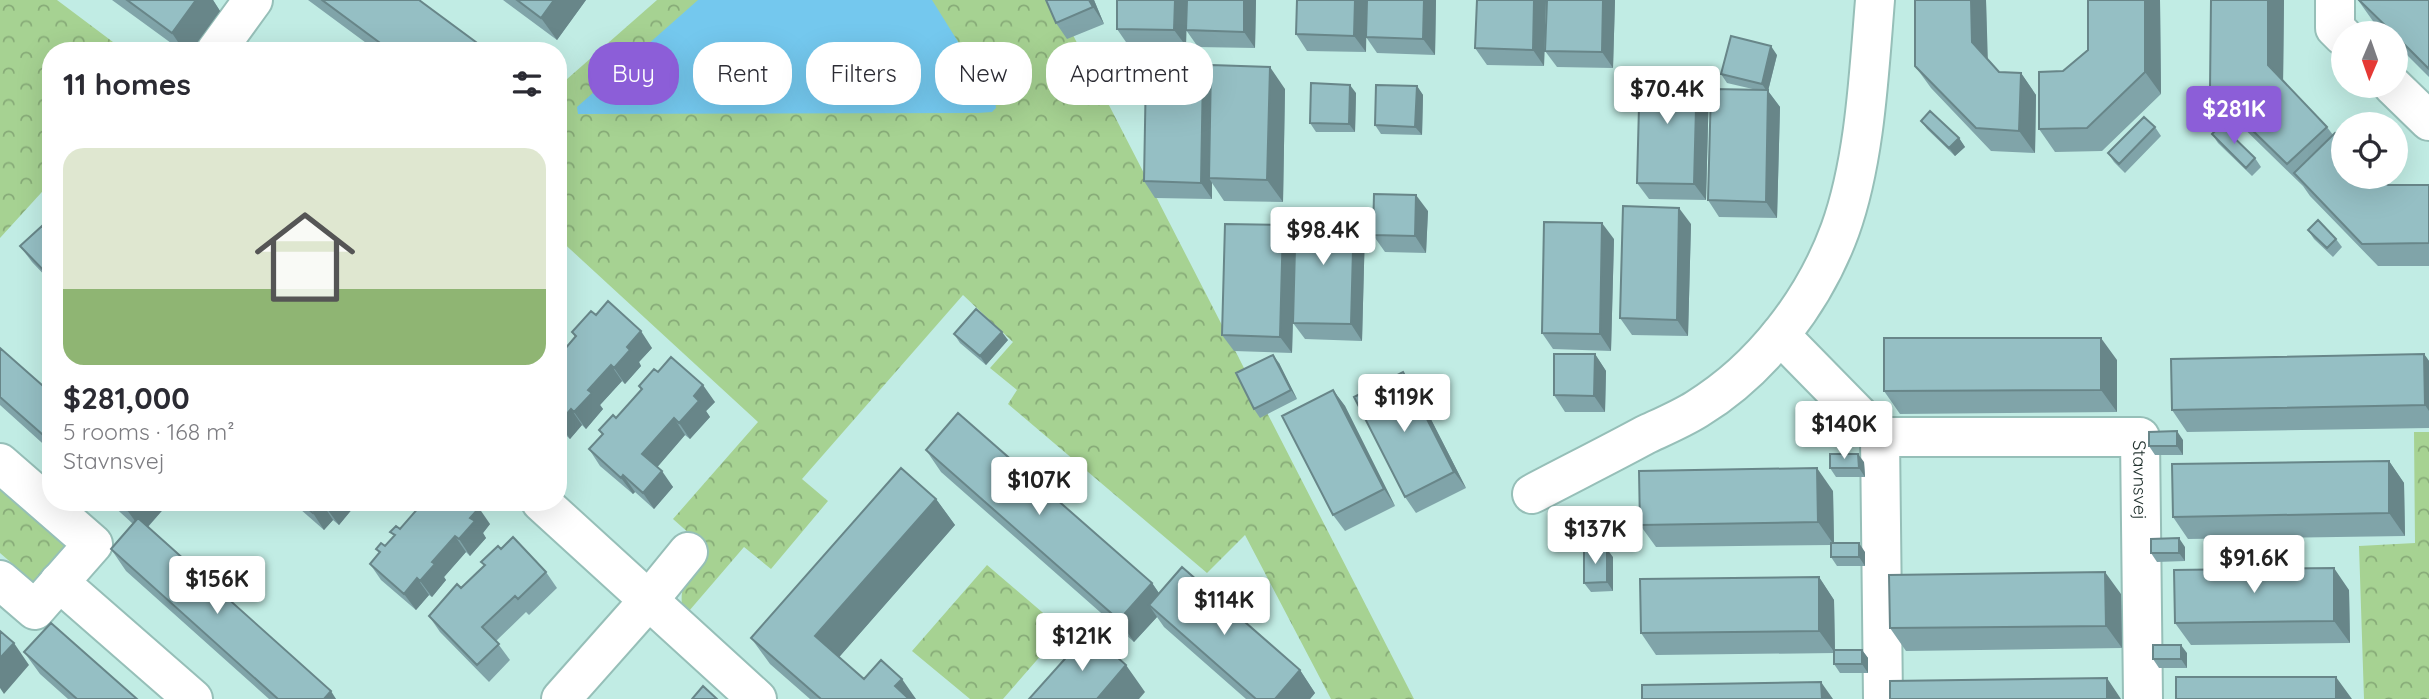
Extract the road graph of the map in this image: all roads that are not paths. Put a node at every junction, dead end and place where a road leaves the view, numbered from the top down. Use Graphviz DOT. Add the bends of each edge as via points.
graph roads {
  1 [pos="253,0"];
  2 [pos="1875,0"];
  3 [pos="2335,0"];
  4 [pos="2335,21"];
  5 [pos="227,42"];
  6 [pos="2405,98"];
  7 [pos="2429,121"];
  8 [pos="1780,335"];
  9 [pos="1880,437"];
  10 [pos="0,463"];
  11 [pos="1532,494"];
  12 [pos="42,500"];
  13 [pos="55,511"];
  14 [pos="551,511"];
  15 [pos="688,552"];
  16 [pos="0,580"];
  17 [pos="59,582"];
  18 [pos="648,601"];
  19 [pos="193,699"];
  20 [pos="561,699"];
  21 [pos="757,699"];
  22 [pos="1883,699"];
  23 [pos="2143,699"];
  1 -- 5 [label="street"];
  2 -- 8 [label="street" via="1856,172 1840,230 1815,285"];
  3 -- 4 [label="street"];
  6 -- 7 [label="street"];
  8 -- 9 [label="street"];
  8 -- 11 [label="street" via="1742,375 1698,409"];
  9 -- 22 [label="street"];
  9 -- 23 [label="street, Stavnsvej" via="2140,438"];
  10 -- 12 [label="street"];
  13 -- 17 [label="street" via="93,544"];
  14 -- 18 [label="street"];
  15 -- 18 [label="street"];
  16 -- 17 [label="street" via="35,610"];
  17 -- 19 [label="street"];
  18 -- 20 [label="street"];
  18 -- 21 [label="street"];
}
